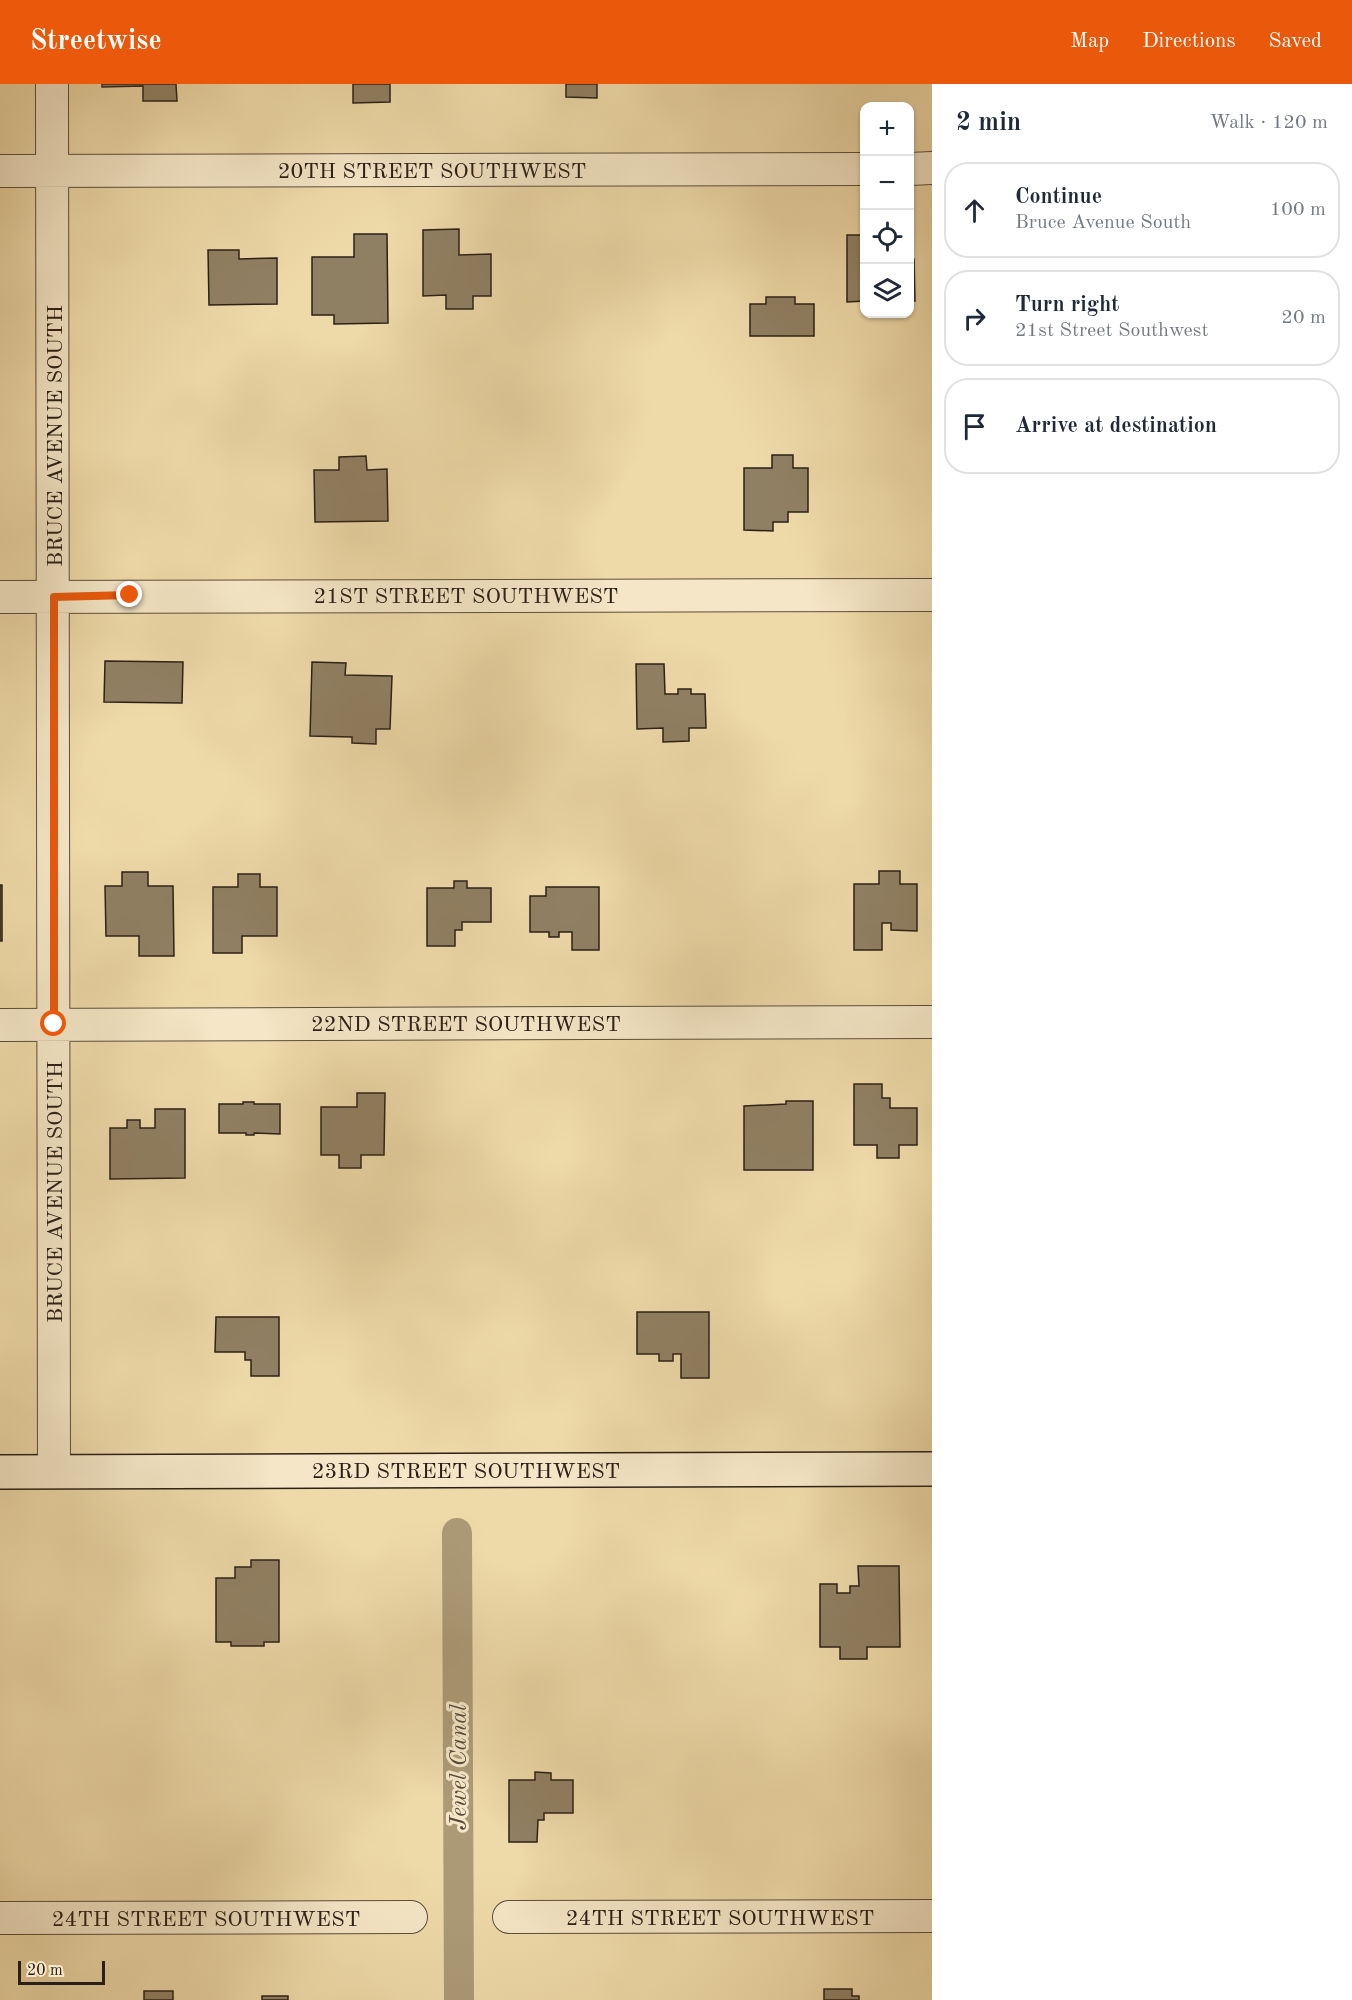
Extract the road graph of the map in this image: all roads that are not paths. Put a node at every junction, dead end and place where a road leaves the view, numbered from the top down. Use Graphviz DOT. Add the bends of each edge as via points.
graph roads {
  1 [pos="52,84"];
  2 [pos="932,168"];
  3 [pos="860,169"];
  4 [pos="914,169"];
  5 [pos="0,171"];
  6 [pos="52,171"];
  7 [pos="932,595"];
  8 [pos="0,597"];
  9 [pos="54,597"];
  10 [pos="932,1022"];
  11 [pos="0,1024"];
  12 [pos="54,1024"];
  13 [pos="932,1469"];
  14 [pos="0,1472"];
  15 [pos="54,1472"];
  16 [pos="932,1916"];
  17 [pos="411,1917"];
  18 [pos="509,1917"];
  19 [pos="0,1918"];
  1 -- 6 [label="street, BRUCE AVENUE SOUTH"];
  2 -- 4 [label="street"];
  3 -- 6 [label="street, 20TH STREET SOUTHWEST"];
  5 -- 6 [label="street, 20TH STREET SOUTHWEST"];
  6 -- 9 [label="street, BRUCE AVENUE SOUTH"];
  7 -- 9 [label="street, 21ST STREET SOUTHWEST"];
  8 -- 9 [label="street, 21ST STREET SOUTHWEST"];
  9 -- 12 [label="street, BRUCE AVENUE SOUTH"];
  10 -- 12 [label="street, 22ND STREET SOUTHWEST"];
  11 -- 12 [label="street, 22ND STREET SOUTHWEST"];
  12 -- 15 [label="street, BRUCE AVENUE SOUTH"];
  13 -- 15 [label="street, 23RD STREET SOUTHWEST"];
  14 -- 15 [label="street, 23RD STREET SOUTHWEST"];
  16 -- 18 [label="street, 24TH STREET SOUTHWEST"];
  17 -- 19 [label="street, 24TH STREET SOUTHWEST"];
}
